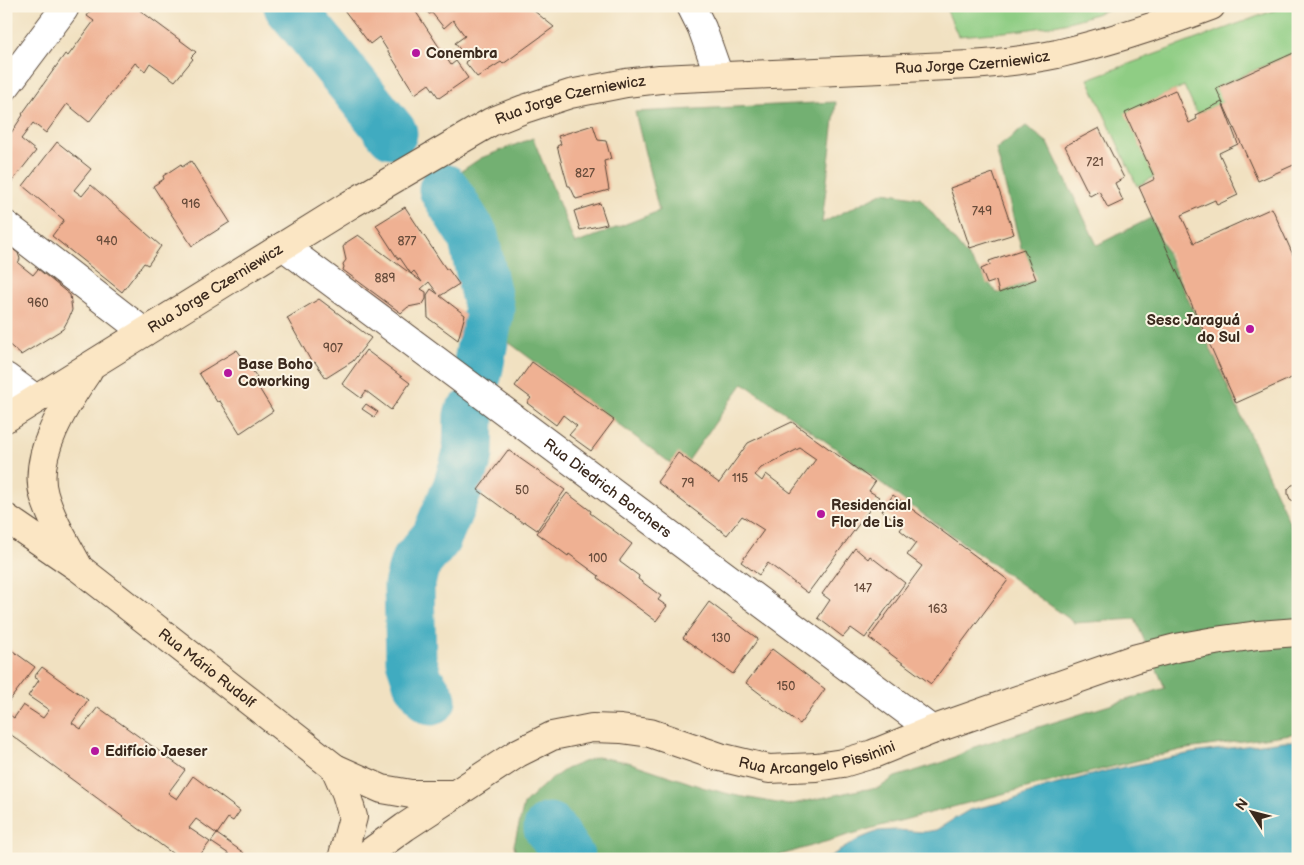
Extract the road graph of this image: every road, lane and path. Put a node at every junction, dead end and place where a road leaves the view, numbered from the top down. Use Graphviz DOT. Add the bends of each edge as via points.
graph roads {
  1 [pos="691,6"];
  2 [pos="1211,6"];
  3 [pos="64,8"];
  4 [pos="719,76"];
  5 [pos="6,86"];
  6 [pos="6,225"];
  7 [pos="282,246"];
  8 [pos="144,332"];
  9 [pos="93,364"];
  10 [pos="6,377"];
  11 [pos="36,399"];
  12 [pos="6,418"];
  13 [pos="6,518"];
  14 [pos="79,568"];
  15 [pos="1298,632"];
  16 [pos="932,730"];
  17 [pos="335,768"];
  18 [pos="455,794"];
  19 [pos="342,859"];
  20 [pos="361,859"];
  1 -- 4 [label="street"];
  2 -- 4 [label="main road, Rua Jorge Czerniewicz" via="1096,44 1012,62"];
  3 -- 5 [label="street"];
  4 -- 7 [label="main road, Rua Jorge Czerniewicz" via="626,83 570,94 524,108 491,122"];
  6 -- 8 [label="street"];
  7 -- 8 [label="main road, Rua Jorge Czerniewicz"];
  7 -- 16 [label="street, Rua Diedrich Borchers"];
  8 -- 9 [label="main road, Rua Jorge Czerniewicz"];
  9 -- 11 [label="main road, Rua Jorge Czerniewicz"];
  9 -- 14 [label="main road, Rua Mário Rudolf" via="60,416 42,468 44,494"];
  10 -- 11 [label="street"];
  11 -- 12 [label="main road, Rua Jorge Czerniewicz"];
  13 -- 14 [label="main road, Rua Mário Rudolf"];
  14 -- 17 [label="main road, Rua Mário Rudolf"];
  15 -- 16 [label="main road, Rua Arcangelo Pissinini" via="1176,648 1137,658"];
  16 -- 18 [label="main road, Rua Arcangelo Pissinini" via="843,763 769,769 720,757 650,733 592,728 552,736"];
  17 -- 18 [label="main road, Rua Mário Rudolf" via="382,790"];
  17 -- 19 [label="main road, Rua Mário Rudolf" via="353,817"];
  18 -- 20 [label="main road, Rua Arcangelo Pissinini"];
}
